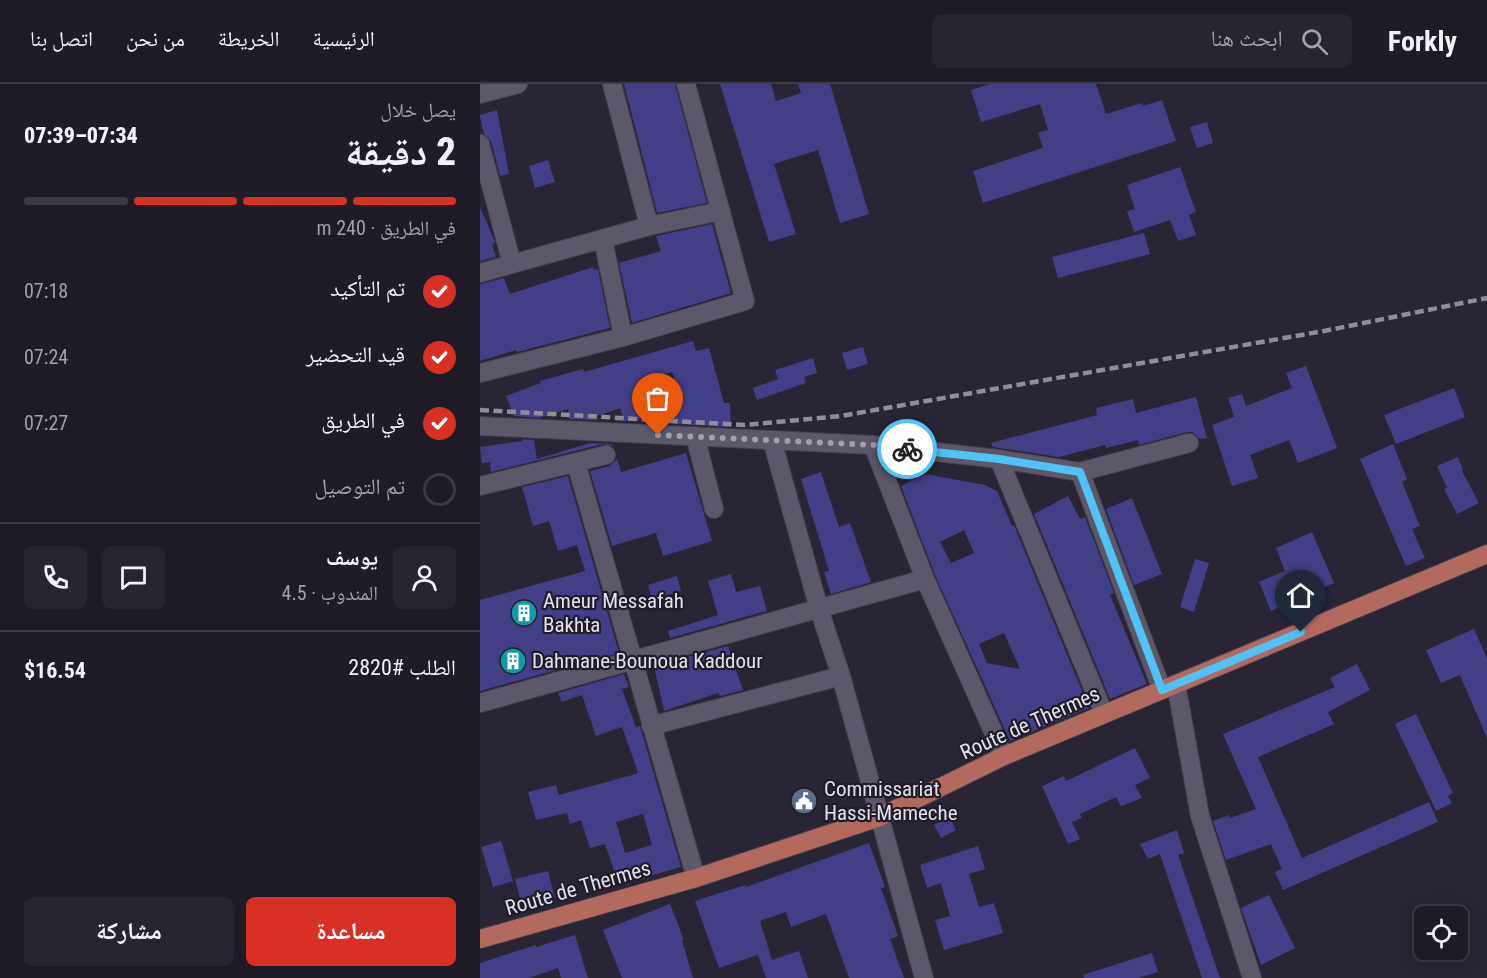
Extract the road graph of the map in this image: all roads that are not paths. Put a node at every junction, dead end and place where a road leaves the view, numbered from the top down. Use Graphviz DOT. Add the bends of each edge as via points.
graph roads {
  1 [pos="518,84"];
  2 [pos="612,84"];
  3 [pos="686,84"];
  4 [pos="480,94"];
  5 [pos="480,144"];
  6 [pos="721,211"];
  7 [pos="649,226"];
  8 [pos="603,238"];
  9 [pos="512,264"];
  10 [pos="480,273"];
  11 [pos="623,337"];
  12 [pos="480,373"];
  13 [pos="480,426"];
  14 [pos="695,436"];
  15 [pos="772,441"];
  16 [pos="1189,443"];
  17 [pos="873,445"];
  18 [pos="606,455"];
  19 [pos="999,459"];
  20 [pos="576,463"];
  21 [pos="1080,472"];
  22 [pos="480,486"];
  23 [pos="714,509"];
  24 [pos="1487,554"];
  25 [pos="926,579"];
  26 [pos="819,609"];
  27 [pos="632,660"];
  28 [pos="841,676"];
  29 [pos="1169,687"];
  30 [pos="480,703"];
  31 [pos="1104,714"];
  32 [pos="651,726"];
  33 [pos="1004,756"];
  34 [pos="880,818"];
  35 [pos="696,878"];
  36 [pos="480,939"];
  37 [pos="924,978"];
  38 [pos="1252,978"];
  1 -- 4 [label="street"];
  2 -- 7 [label="street"];
  3 -- 6 [label="street"];
  5 -- 9 [label="street"];
  6 -- 7 [label="street"];
  6 -- 11 [label="street" via="745,301"];
  7 -- 8 [label="street"];
  8 -- 9 [label="street"];
  8 -- 11 [label="street"];
  9 -- 10 [label="street"];
  11 -- 12 [label="street"];
  13 -- 14 [label="street"];
  14 -- 15 [label="street"];
  14 -- 23 [label="street"];
  15 -- 17 [label="street"];
  15 -- 26 [label="street"];
  16 -- 21 [label="street"];
  17 -- 19 [label="street"];
  17 -- 25 [label="street"];
  18 -- 20 [label="street"];
  19 -- 21 [label="street"];
  19 -- 31 [label="street"];
  20 -- 22 [label="street"];
  20 -- 27 [label="street"];
  21 -- 29 [label="street"];
  24 -- 29 [label="main road, Route de Thermes"];
  25 -- 26 [label="street"];
  25 -- 33 [label="street"];
  26 -- 27 [label="street"];
  26 -- 28 [label="street"];
  27 -- 30 [label="street"];
  27 -- 32 [label="street"];
  28 -- 32 [label="street"];
  28 -- 34 [label="street"];
  29 -- 31 [label="main road, Route de Thermes"];
  29 -- 38 [label="street" via="1200,816"];
  31 -- 33 [label="main road, Route de Thermes"];
  32 -- 35 [label="street"];
  33 -- 34 [label="main road, Route de Thermes"];
  34 -- 35 [label="main road, Route de Thermes"];
  34 -- 37 [label="street"];
  35 -- 36 [label="main road, Route de Thermes"];
}
